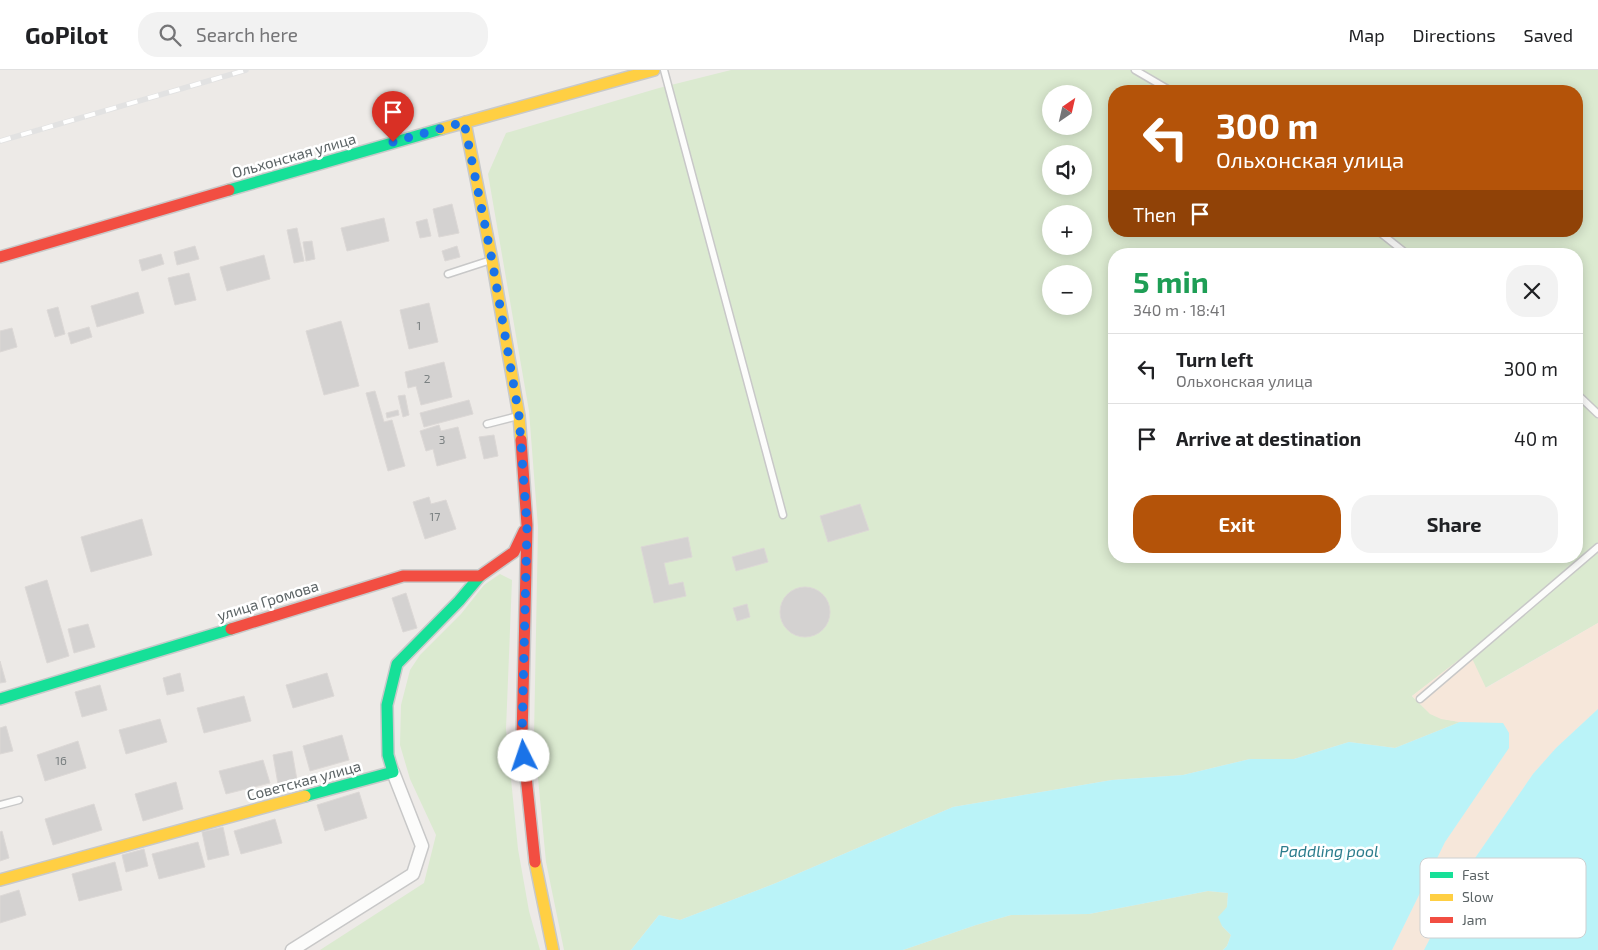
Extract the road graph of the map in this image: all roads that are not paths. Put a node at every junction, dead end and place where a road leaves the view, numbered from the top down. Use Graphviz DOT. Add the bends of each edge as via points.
graph roads {
  1 [pos="654,70"];
  2 [pos="664,70"];
  3 [pos="1135,70"];
  4 [pos="1160,85"];
  5 [pos="464,122"];
  6 [pos="1386,237"];
  7 [pos="1399,248"];
  8 [pos="0,257"];
  9 [pos="492,260"];
  10 [pos="448,274"];
  11 [pos="1583,400"];
  12 [pos="1598,414"];
  13 [pos="519,416"];
  14 [pos="487,424"];
  15 [pos="783,515"];
  16 [pos="527,525"];
  17 [pos="1598,547"];
  18 [pos="1583,560"];
  19 [pos="1579,563"];
  20 [pos="480,576"];
  21 [pos="0,699"];
  22 [pos="1420,699"];
  23 [pos="393,772"];
  24 [pos="19,800"];
  25 [pos="0,805"];
  26 [pos="0,880"];
  27 [pos="292,950"];
  28 [pos="553,950"];
  1 -- 5 [label="street, Ольхонская улица"];
  2 -- 15 [label="lane"];
  3 -- 4 [label="lane"];
  5 -- 8 [label="street, Ольхонская улица"];
  5 -- 9 [label="street"];
  6 -- 7 [label="lane"];
  9 -- 10 [label="lane"];
  9 -- 13 [label="street"];
  11 -- 12 [label="lane"];
  13 -- 14 [label="lane"];
  13 -- 16 [label="street"];
  16 -- 20 [label="street" via="514,552"];
  16 -- 28 [label="street" via="522,738 535,860"];
  17 -- 18 [label="lane"];
  19 -- 22 [label="lane"];
  20 -- 21 [label="street, улица Громова" via="403,576"];
  20 -- 23 [label="street" via="397,664 387,704 388,755"];
  23 -- 26 [label="street, Советская улица"];
  23 -- 27 [label="street" via="422,846 413,874"];
  24 -- 25 [label="lane"];
}
